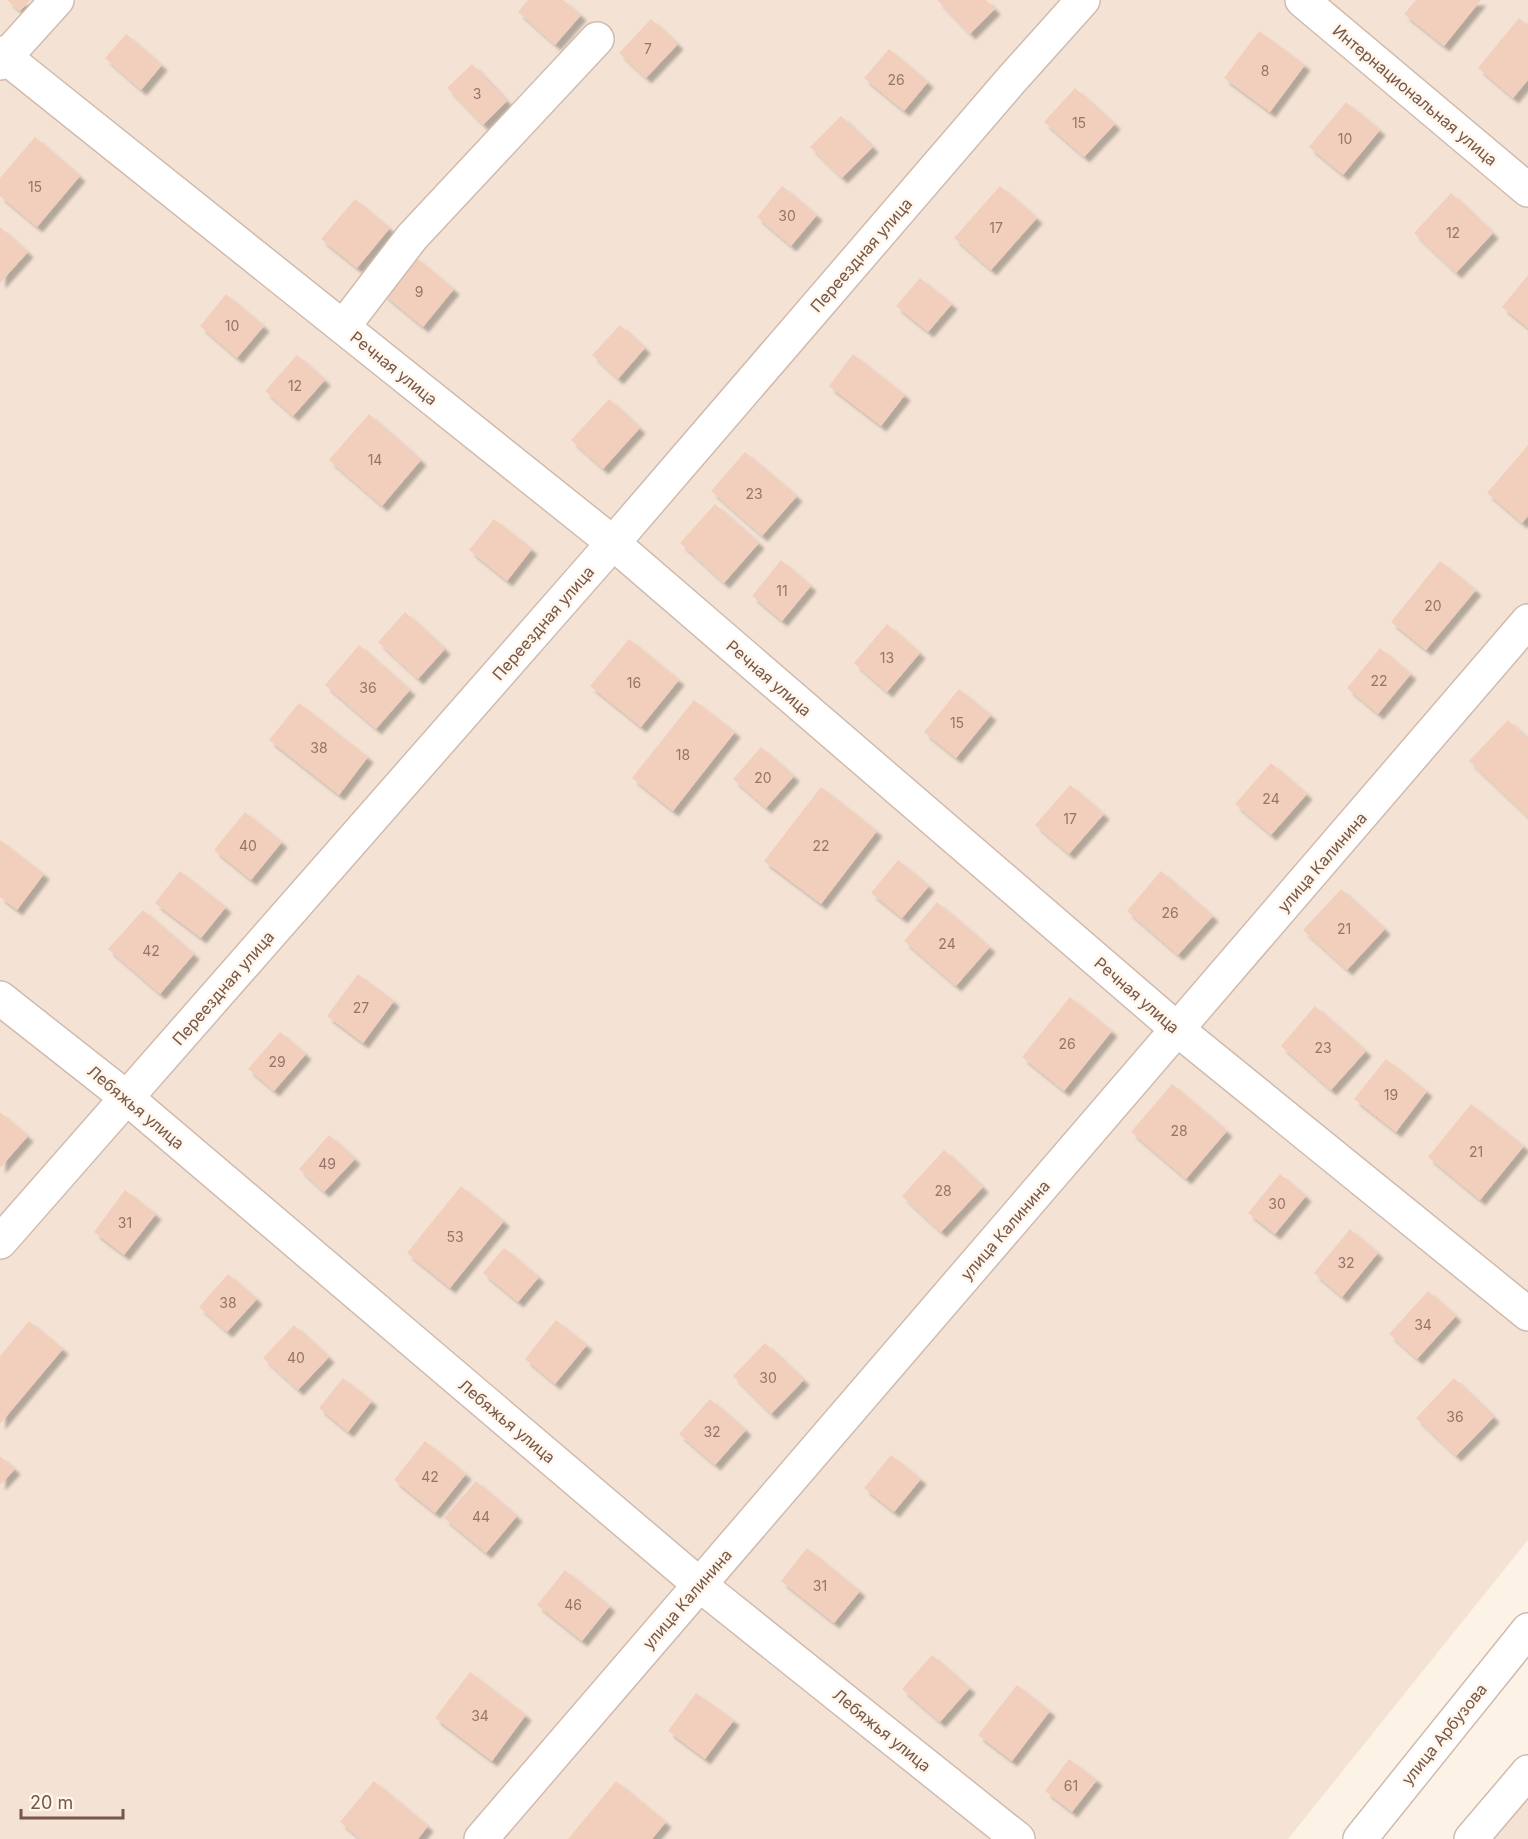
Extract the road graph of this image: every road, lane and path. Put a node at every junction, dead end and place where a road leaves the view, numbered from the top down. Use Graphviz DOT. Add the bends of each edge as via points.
graph roads {
  1 [pos="57,0"];
  2 [pos="1083,0"];
  3 [pos="1302,0"];
  4 [pos="597,39"];
  5 [pos="2,57"];
  6 [pos="1528,190"];
  7 [pos="343,327"];
  8 [pos="613,543"];
  9 [pos="1528,621"];
  10 [pos="0,998"];
  11 [pos="1178,1029"];
  12 [pos="127,1098"];
  13 [pos="0,1242"];
  14 [pos="1528,1314"];
  15 [pos="700,1585"];
  16 [pos="1528,1630"];
  17 [pos="1528,1772"];
  18 [pos="481,1839"];
  19 [pos="1018,1839"];
  20 [pos="1360,1839"];
  21 [pos="1471,1839"];
  1 -- 5 [label="street"];
  2 -- 8 [label="street, Переездная улица"];
  3 -- 6 [label="street, Интернациональная улица"];
  4 -- 7 [label="street" via="412,237"];
  5 -- 7 [label="street, Речная улица"];
  7 -- 8 [label="street, Речная улица"];
  8 -- 11 [label="street, Речная улица"];
  8 -- 12 [label="street, Переездная улица"];
  9 -- 11 [label="street, улица Калинина"];
  10 -- 12 [label="street, Лебяжья улица"];
  11 -- 14 [label="street, Речная улица"];
  11 -- 15 [label="street, улица Калинина"];
  12 -- 13 [label="street, Переездная улица"];
  12 -- 15 [label="street, Лебяжья улица"];
  15 -- 18 [label="street, улица Калинина"];
  15 -- 19 [label="street, Лебяжья улица"];
  16 -- 20 [label="street, улица Арбузова"];
  17 -- 21 [label="street"];
}
